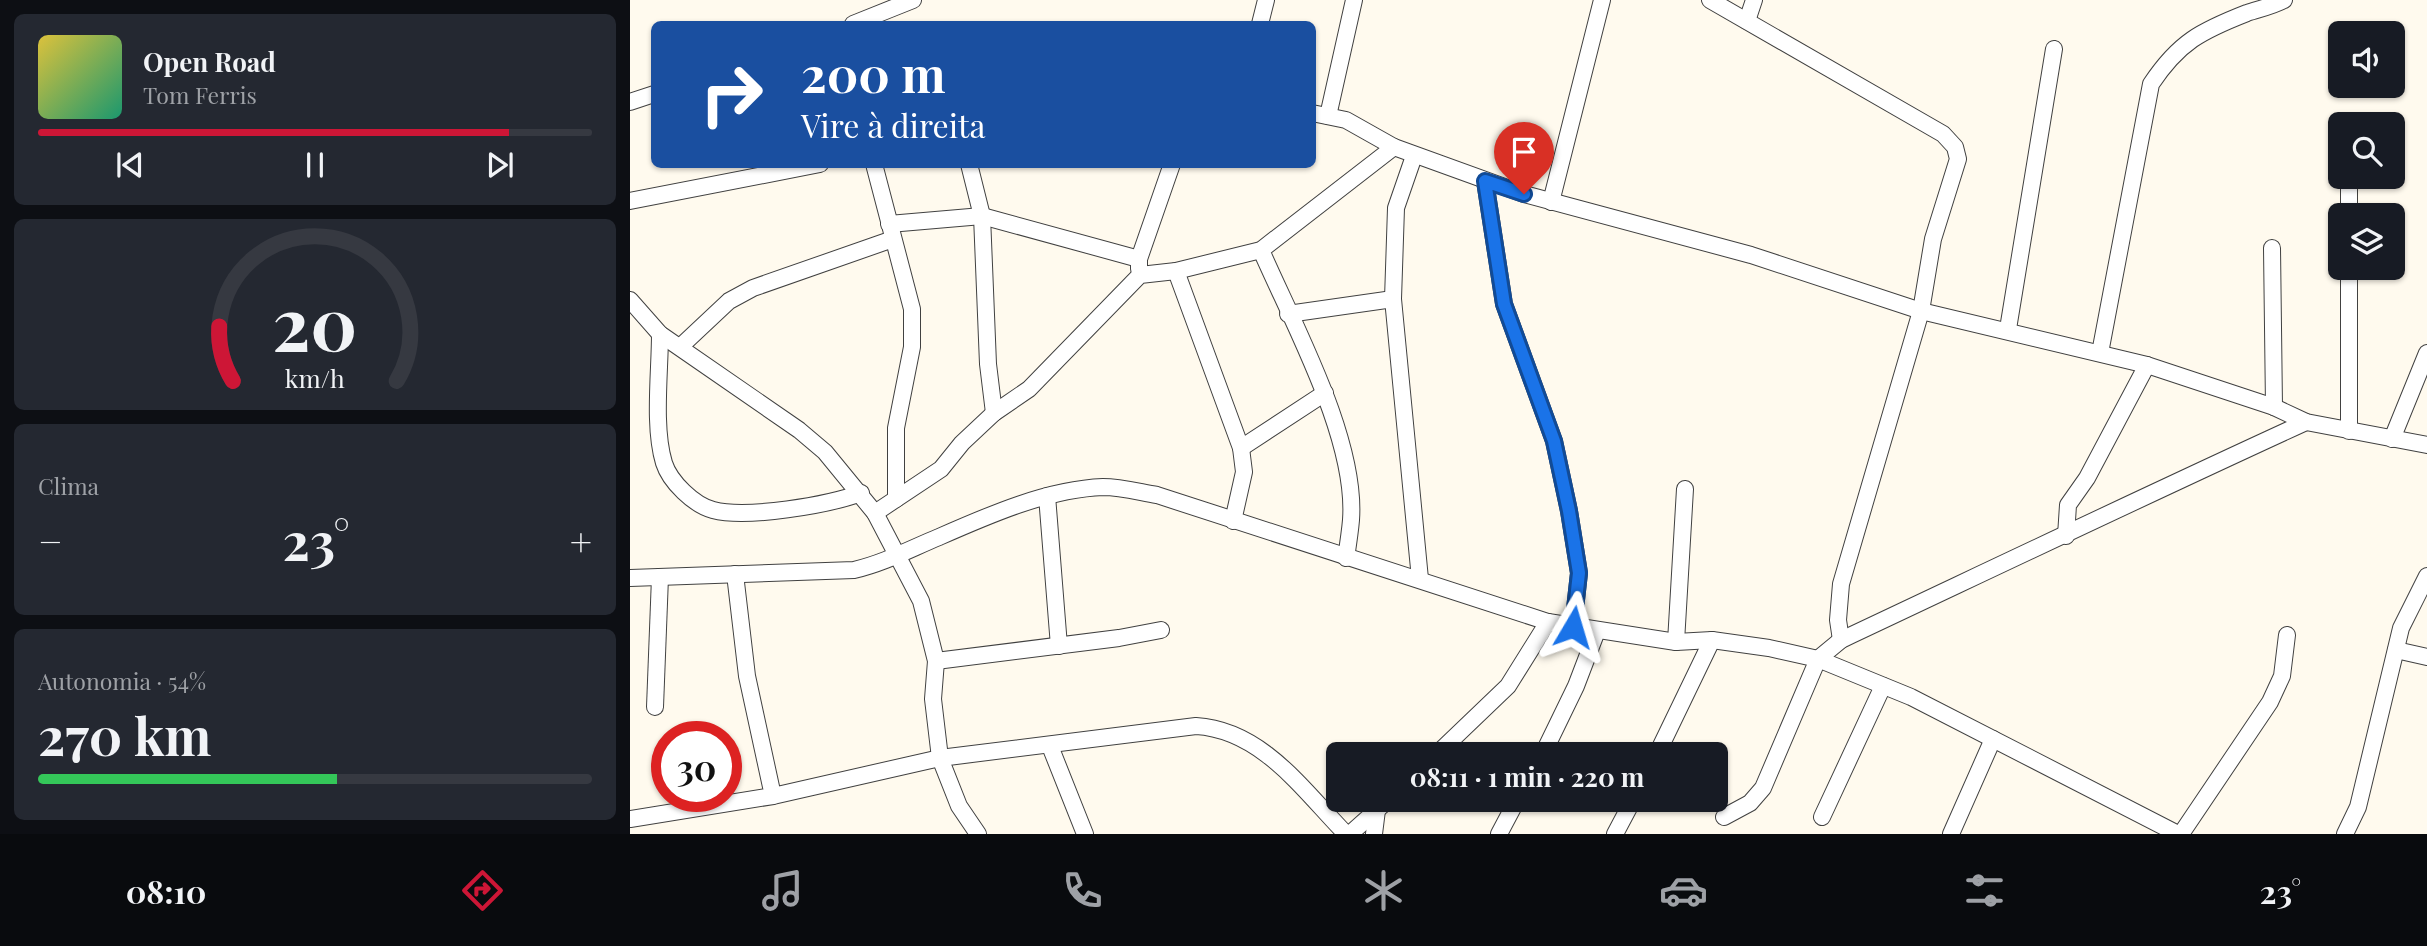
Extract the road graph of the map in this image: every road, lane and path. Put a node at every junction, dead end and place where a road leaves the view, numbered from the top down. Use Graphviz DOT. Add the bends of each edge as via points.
graph roads {
  1 [pos="913,0"];
  2 [pos="1266,0"];
  3 [pos="1354,0"];
  4 [pos="1602,0"];
  5 [pos="1710,0"];
  6 [pos="1754,0"];
  7 [pos="2284,0"];
  8 [pos="860,21"];
  9 [pos="1261,21"];
  10 [pos="1747,21"];
  11 [pos="2054,49"];
  12 [pos="651,95"];
  13 [pos="630,102"];
  14 [pos="1320,114"];
  15 [pos="1394,147"];
  16 [pos="1414,156"];
  17 [pos="799,168"];
  18 [pos="875,168"];
  19 [pos="970,168"];
  20 [pos="1171,168"];
  21 [pos="1485,181"];
  22 [pos="630,201"];
  23 [pos="1551,202"];
  24 [pos="982,216"];
  25 [pos="891,232"];
  26 [pos="2272,248"];
  27 [pos="1261,250"];
  28 [pos="1139,267"];
  29 [pos="1176,271"];
  30 [pos="2349,280"];
  31 [pos="1393,299"];
  32 [pos="630,300"];
  33 [pos="1922,311"];
  34 [pos="1288,314"];
  35 [pos="2008,329"];
  36 [pos="660,334"];
  37 [pos="680,347"];
  38 [pos="2426,351"];
  39 [pos="2100,353"];
  40 [pos="2147,365"];
  41 [pos="1325,393"];
  42 [pos="2274,407"];
  43 [pos="994,413"];
  44 [pos="2306,422"];
  45 [pos="2349,431"];
  46 [pos="2392,439"];
  47 [pos="2427,444"];
  48 [pos="1241,448"];
  49 [pos="1685,489"];
  50 [pos="862,493"];
  51 [pos="1047,496"];
  52 [pos="896,499"];
  53 [pos="875,513"];
  54 [pos="1233,522"];
  55 [pos="2066,536"];
  56 [pos="898,555"];
  57 [pos="1346,558"];
  58 [pos="735,575"];
  59 [pos="2427,576"];
  60 [pos="630,578"];
  61 [pos="660,578"];
  62 [pos="1420,579"];
  63 [pos="1548,622"];
  64 [pos="1573,627"];
  65 [pos="1161,630"];
  66 [pos="1597,631"];
  67 [pos="2287,635"];
  68 [pos="1712,640"];
  69 [pos="1841,640"];
  70 [pos="1676,642"];
  71 [pos="1059,646"];
  72 [pos="2396,650"];
  73 [pos="2427,657"];
  74 [pos="1818,659"];
  75 [pos="936,661"];
  76 [pos="1883,686"];
  77 [pos="655,707"];
  78 [pos="1993,739"];
  79 [pos="1450,742"];
  80 [pos="1549,742"];
  81 [pos="1663,742"];
  82 [pos="1050,746"];
  83 [pos="940,758"];
  84 [pos="773,796"];
  85 [pos="1374,812"];
  86 [pos="1380,812"];
  87 [pos="1511,812"];
  88 [pos="1627,812"];
  89 [pos="1724,817"];
  90 [pos="1822,817"];
  91 [pos="630,819"];
  92 [pos="978,834"];
  93 [pos="1085,834"];
  94 [pos="1348,834"];
  95 [pos="1374,834"];
  96 [pos="1499,834"];
  97 [pos="1615,834"];
  98 [pos="1951,834"];
  99 [pos="2179,834"];
  100 [pos="2345,834"];
  1 -- 8 [label="street"];
  2 -- 9 [label="street"];
  3 -- 14 [label="street"];
  4 -- 23 [label="street"];
  5 -- 10 [label="street"];
  6 -- 10 [label="street"];
  7 -- 39 [label="street" via="2215,25 2191,39 2169,56 2151,84"];
  10 -- 33 [label="street" via="1900,107 1955,147 1958,159 1933,239"];
  11 -- 35 [label="street"];
  12 -- 13 [label="street"];
  14 -- 15 [label="street" via="1359,125"];
  15 -- 16 [label="street"];
  15 -- 27 [label="street"];
  16 -- 21 [label="street"];
  16 -- 31 [label="street" via="1396,208"];
  17 -- 22 [label="street"];
  18 -- 25 [label="street"];
  19 -- 24 [label="street"];
  20 -- 28 [label="street"];
  21 -- 23 [label="street"];
  21 -- 64 [label="street" via="1504,304 1554,441 1569,511 1579,573"];
  23 -- 33 [label="street" via="1751,255"];
  24 -- 25 [label="street"];
  24 -- 28 [label="street"];
  24 -- 43 [label="street"];
  25 -- 37 [label="street" via="753,288 729,302"];
  25 -- 52 [label="street" via="913,327 896,428"];
  26 -- 42 [label="street"];
  27 -- 29 [label="street"];
  27 -- 34 [label="street"];
  28 -- 29 [label="street"];
  28 -- 43 [label="street" via="1029,388"];
  29 -- 48 [label="street"];
  30 -- 45 [label="street"];
  31 -- 34 [label="street"];
  31 -- 62 [label="street"];
  32 -- 36 [label="street"];
  33 -- 35 [label="street"];
  33 -- 69 [label="street" via="1841,584"];
  34 -- 41 [label="street"];
  35 -- 39 [label="street"];
  36 -- 37 [label="street"];
  36 -- 50 [label="street" via="664,464 692,499 706,508 728,512 815,507"];
  37 -- 50 [label="street" via="799,430"];
  38 -- 46 [label="street"];
  39 -- 40 [label="street"];
  40 -- 42 [label="street"];
  40 -- 55 [label="street" via="2087,478 2067,505"];
  41 -- 48 [label="street"];
  41 -- 57 [label="street" via="1349,488 1352,518"];
  42 -- 44 [label="street"];
  43 -- 52 [label="street" via="942,469"];
  44 -- 45 [label="street"];
  44 -- 55 [label="street"];
  45 -- 46 [label="street"];
  46 -- 47 [label="street"];
  48 -- 54 [label="street" via="1244,472"];
  49 -- 70 [label="street"];
  50 -- 53 [label="street"];
  51 -- 54 [label="street" via="1106,487 1157,495"];
  51 -- 56 [label="street"];
  51 -- 71 [label="street"];
  52 -- 53 [label="street"];
  53 -- 56 [label="street"];
  54 -- 57 [label="street"];
  55 -- 69 [label="street"];
  56 -- 58 [label="street" via="854,570"];
  56 -- 75 [label="street" via="920,601"];
  57 -- 62 [label="street"];
  58 -- 61 [label="street"];
  58 -- 84 [label="street" via="747,676"];
  59 -- 72 [label="street"];
  60 -- 61 [label="street"];
  61 -- 77 [label="street"];
  62 -- 63 [label="street"];
  63 -- 64 [label="street"];
  63 -- 79 [label="street" via="1508,686"];
  64 -- 66 [label="street"];
  65 -- 71 [label="street"];
  66 -- 70 [label="street"];
  66 -- 80 [label="street"];
  67 -- 99 [label="street" via="2282,676 2270,702"];
  68 -- 70 [label="street"];
  68 -- 74 [label="street"];
  68 -- 81 [label="street"];
  69 -- 74 [label="street"];
  71 -- 75 [label="street"];
  72 -- 73 [label="street"];
  72 -- 100 [label="street" via="2358,807"];
  74 -- 76 [label="street"];
  74 -- 89 [label="street" via="1763,788 1750,803"];
  75 -- 83 [label="street" via="933,699"];
  76 -- 78 [label="street"];
  76 -- 90 [label="street"];
  78 -- 98 [label="street"];
  78 -- 99 [label="street"];
  82 -- 83 [label="street"];
  82 -- 93 [label="street"];
  82 -- 94 [label="street" via="1196,726 1220,728 1262,749"];
  83 -- 84 [label="street"];
  83 -- 92 [label="street" via="959,806"];
  84 -- 91 [label="street"];
  85 -- 94 [label="street"];
  86 -- 95 [label="street"];
  87 -- 96 [label="street"];
  88 -- 97 [label="street"];
}
